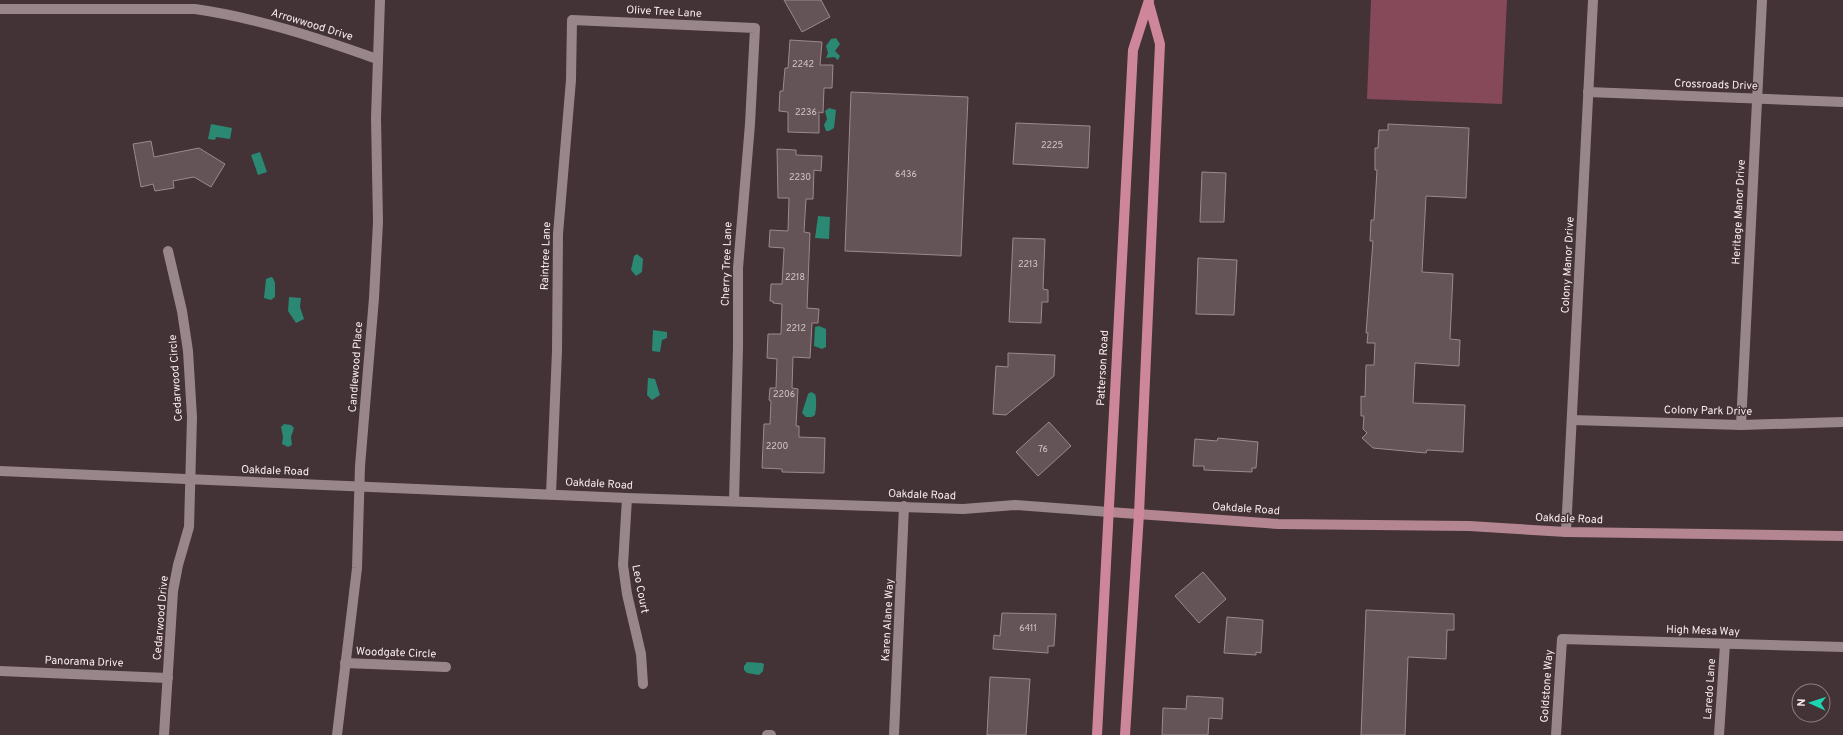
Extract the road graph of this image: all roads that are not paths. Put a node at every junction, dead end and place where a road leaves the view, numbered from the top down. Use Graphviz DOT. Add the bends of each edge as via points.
graph roads {
  1 [pos="380,0"];
  2 [pos="1593,0"];
  3 [pos="1762,0"];
  4 [pos="1149,2"];
  5 [pos="0,9"];
  6 [pos="572,20"];
  7 [pos="754,28"];
  8 [pos="377,59"];
  9 [pos="1588,92"];
  10 [pos="1756,98"];
  11 [pos="1843,102"];
  12 [pos="168,251"];
  13 [pos="1572,420"];
  14 [pos="1843,422"];
  15 [pos="1741,425"];
  16 [pos="0,471"];
  17 [pos="191,480"];
  18 [pos="360,487"];
  19 [pos="551,494"];
  20 [pos="627,498"];
  21 [pos="734,501"];
  22 [pos="904,506"];
  23 [pos="1108,512"];
  24 [pos="1139,514"];
  25 [pos="1566,532"];
  26 [pos="1843,536"];
  27 [pos="1562,639"];
  28 [pos="1725,644"];
  29 [pos="1843,647"];
  30 [pos="345,663"];
  31 [pos="446,667"];
  32 [pos="0,671"];
  33 [pos="168,678"];
  34 [pos="643,684"];
  35 [pos="164,735"];
  36 [pos="337,735"];
  37 [pos="767,735"];
  38 [pos="771,735"];
  39 [pos="894,735"];
  40 [pos="1097,735"];
  41 [pos="1125,735"];
  42 [pos="1556,735"];
  43 [pos="1719,735"];
  1 -- 8 [label="street, Candlewood Place"];
  2 -- 9 [label="street, Colony Manor Drive"];
  3 -- 10 [label="street, Heritage Manor Drive"];
  4 -- 23 [label="main road, Patterson Road" via="1133,50"];
  4 -- 24 [label="main road, Patterson Road" via="1160,44"];
  5 -- 8 [label="street, Arrowwood Drive" via="196,9 222,12 291,30"];
  6 -- 7 [label="street, Olive Tree Lane"];
  6 -- 19 [label="street, Raintree Lane" via="571,80 558,234 557,351"];
  7 -- 21 [label="street, Cherry Tree Lane" via="750,124 738,268"];
  8 -- 18 [label="street, Candlewood Place" via="378,222"];
  9 -- 10 [label="street, Crossroads Drive"];
  9 -- 13 [label="street, Colony Manor Drive"];
  10 -- 11 [label="street, Crossroads Drive"];
  10 -- 15 [label="street, Heritage Manor Drive"];
  12 -- 17 [label="street, Cedarwood Circle" via="188,351 192,417"];
  13 -- 15 [label="street, Colony Park Drive"];
  13 -- 25 [label="street, Colony Manor Drive"];
  14 -- 15 [label="street, Colony Park Drive"];
  16 -- 17 [label="street, Oakdale Road"];
  17 -- 18 [label="street, Oakdale Road"];
  17 -- 33 [label="street, Cedarwood Drive" via="189,527 178,565 174,591"];
  18 -- 19 [label="street, Oakdale Road"];
  18 -- 30 [label="street, Candlewood Place" via="357,568"];
  19 -- 20 [label="street, Oakdale Road"];
  20 -- 21 [label="street, Oakdale Road"];
  20 -- 34 [label="street, Leo Court" via="623,565 641,654"];
  21 -- 22 [label="street, Oakdale Road"];
  22 -- 23 [label="street, Oakdale Road" via="962,509 1015,505"];
  22 -- 39 [label="street, Karen Alane Way"];
  23 -- 24 [label="main road, Oakdale Road"];
  23 -- 40 [label="main road, Patterson Road"];
  24 -- 25 [label="main road, Oakdale Road" via="1278,524 1469,526"];
  24 -- 41 [label="main road, Patterson Road"];
  25 -- 26 [label="main road, Oakdale Road"];
  27 -- 28 [label="street, High Mesa Way"];
  27 -- 42 [label="street, Goldstone Way"];
  28 -- 29 [label="street, High Mesa Way"];
  28 -- 43 [label="street, Laredo Lane"];
  30 -- 31 [label="street, Woodgate Circle"];
  30 -- 36 [label="street, Candlewood Place"];
  32 -- 33 [label="street, Panorama Drive"];
  33 -- 35 [label="street, Cedarwood Drive"];
  37 -- 38 [label="street"];
}
